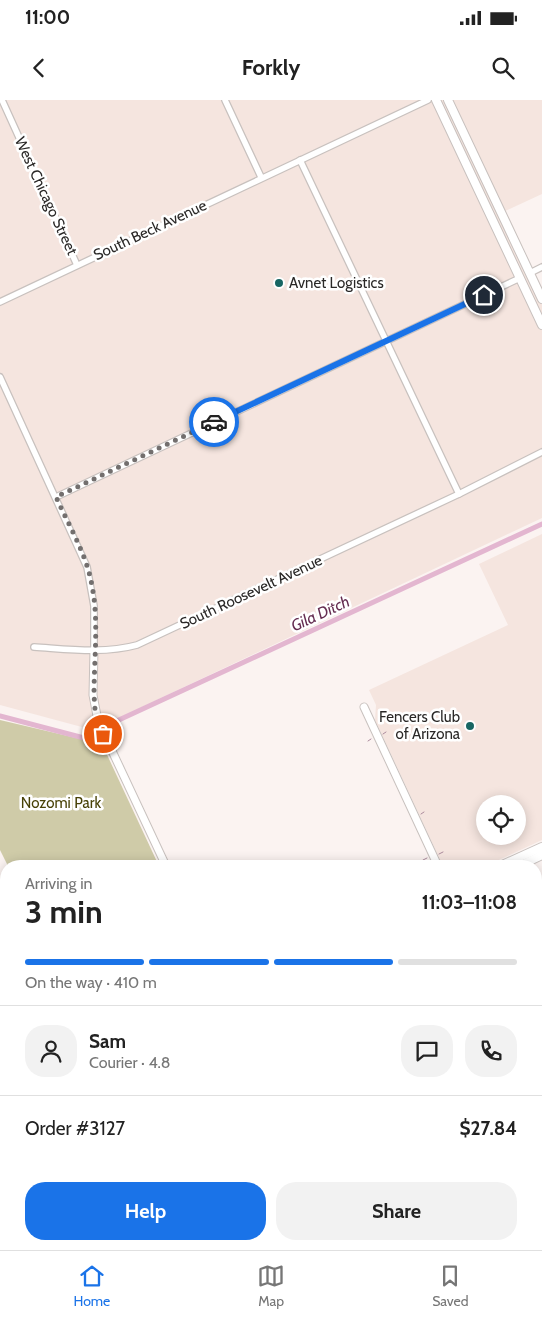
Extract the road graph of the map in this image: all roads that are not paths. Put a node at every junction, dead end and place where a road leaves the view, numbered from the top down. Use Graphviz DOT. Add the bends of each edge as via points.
graph roads {
  1 [pos="2,100"];
  2 [pos="225,100"];
  3 [pos="428,100"];
  4 [pos="436,100"];
  5 [pos="448,100"];
  6 [pos="300,160"];
  7 [pos="261,177"];
  8 [pos="77,265"];
  9 [pos="542,267"];
  10 [pos="530,273"];
  11 [pos="520,278"];
  12 [pos="542,299"];
  13 [pos="0,302"];
  14 [pos="542,325"];
  15 [pos="386,340"];
  16 [pos="0,377"];
  17 [pos="542,452"];
  18 [pos="459,494"];
  19 [pos="56,497"];
  20 [pos="34,647"];
  21 [pos="94,650"];
  22 [pos="364,707"];
  23 [pos="542,846"];
  24 [pos="163,860"];
  25 [pos="435,860"];
  26 [pos="513,860"];
  1 -- 8 [label="street, West Chicago Street"];
  2 -- 7 [label="street"];
  3 -- 6 [label="street, South Beck Avenue"];
  4 -- 11 [label="main road"];
  5 -- 10 [label="main road"];
  6 -- 7 [label="street, South Beck Avenue"];
  6 -- 15 [label="street"];
  7 -- 8 [label="street, South Beck Avenue"];
  8 -- 13 [label="street, South Beck Avenue"];
  9 -- 10 [label="street"];
  10 -- 12 [label="main road"];
  11 -- 14 [label="main road"];
  11 -- 15 [label="street"];
  15 -- 18 [label="street"];
  15 -- 19 [label="street"];
  16 -- 19 [label="street"];
  17 -- 18 [label="street, South Roosevelt Avenue"];
  18 -- 21 [label="street, South Roosevelt Avenue" via="136,645"];
  19 -- 21 [label="street" via="83,555 92,586"];
  20 -- 21 [label="street, South Roosevelt Avenue"];
  21 -- 24 [label="street" via="94,695 98,721"];
  22 -- 25 [label="street"];
  23 -- 26 [label="main road"];
}
